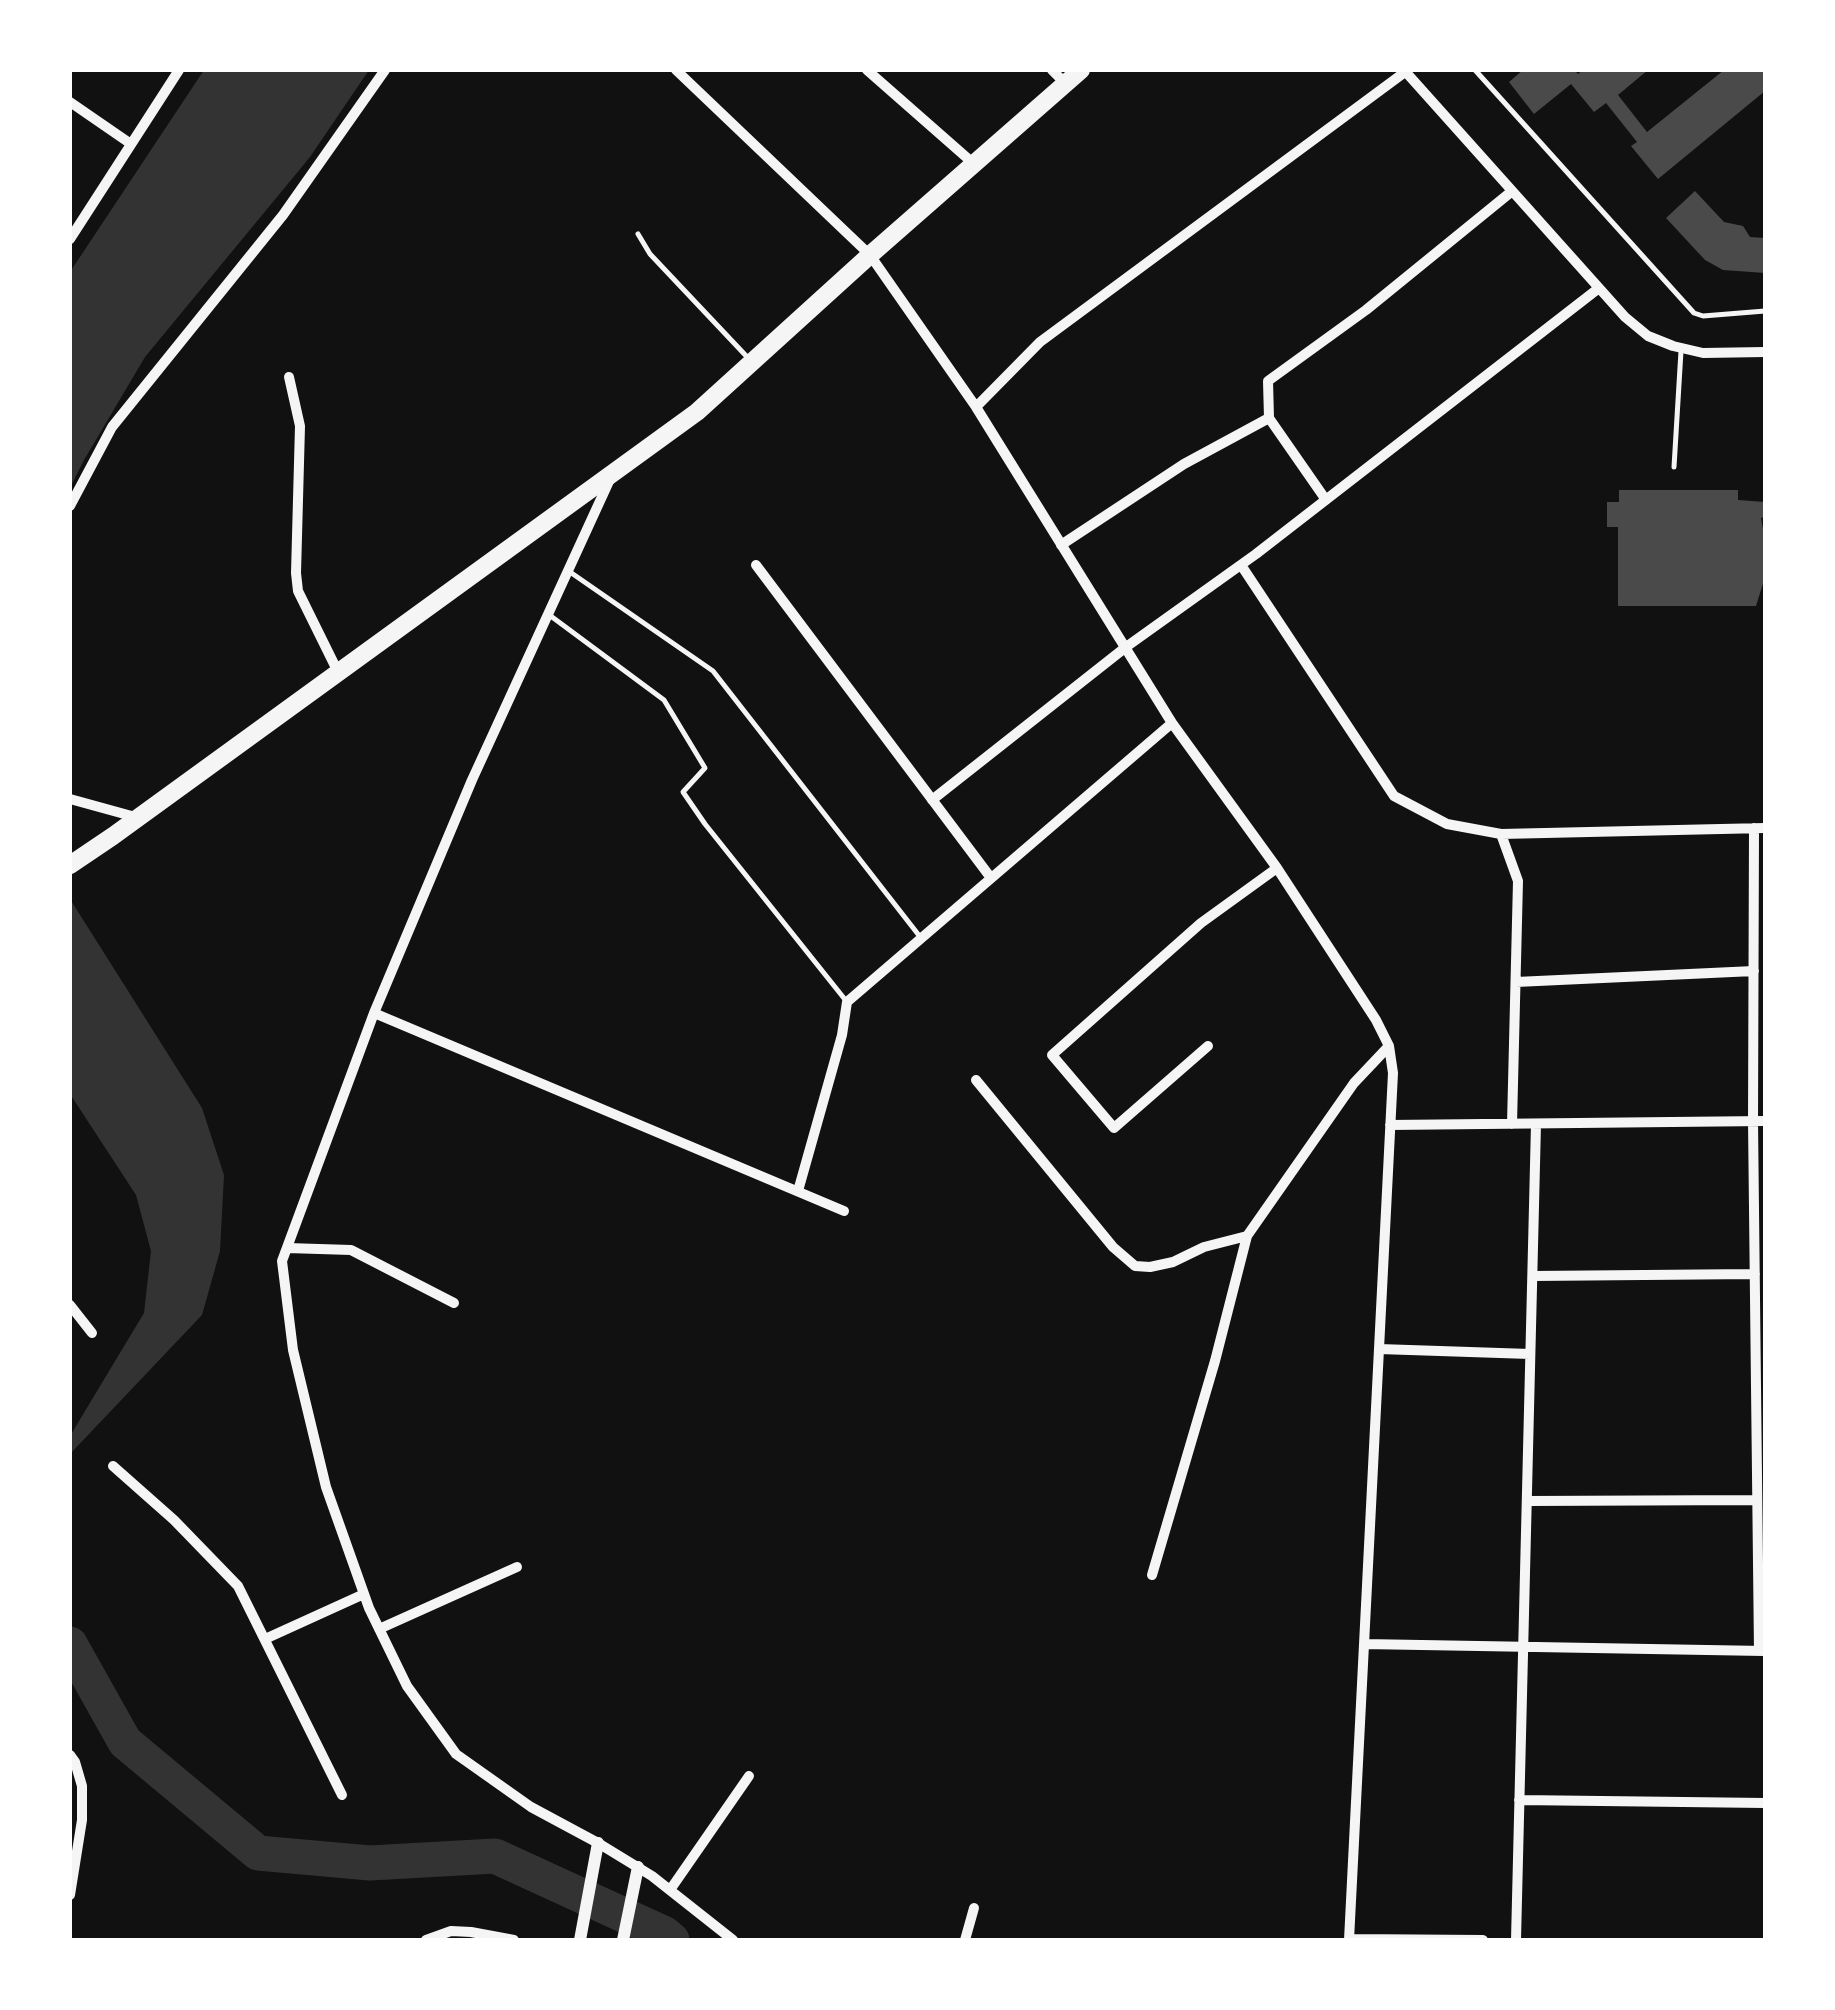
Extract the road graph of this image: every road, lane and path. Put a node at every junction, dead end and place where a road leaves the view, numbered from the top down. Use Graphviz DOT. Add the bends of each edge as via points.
graph roads {
  1 [pos="179,70"];
  2 [pos="385,70"];
  3 [pos="676,70"];
  4 [pos="868,70"];
  5 [pos="1052,70"];
  6 [pos="1082,70"];
  7 [pos="1475,70"];
  8 [pos="1404,71"];
  9 [pos="1066,84"];
  10 [pos="70,102"];
  11 [pos="132,144"];
  12 [pos="974,164"];
  13 [pos="1511,192"];
  14 [pos="638,234"];
  15 [pos="70,239"];
  16 [pos="870,255"];
  17 [pos="1600,288"];
  18 [pos="1765,311"];
  19 [pos="1682,348"];
  20 [pos="1765,352"];
  21 [pos="752,362"];
  22 [pos="289,377"];
  23 [pos="976,407"];
  24 [pos="1269,418"];
  25 [pos="1674,467"];
  26 [pos="614,472"];
  27 [pos="1326,500"];
  28 [pos="70,506"];
  29 [pos="1062,545"];
  30 [pos="1241,564"];
  31 [pos="756,565"];
  32 [pos="568,571"];
  33 [pos="548,614"];
  34 [pos="1126,647"];
  35 [pos="338,672"];
  36 [pos="1172,723"];
  37 [pos="70,799"];
  38 [pos="932,800"];
  39 [pos="139,818"];
  40 [pos="1760,828"];
  41 [pos="1501,834"];
  42 [pos="70,865"];
  43 [pos="1277,868"];
  44 [pos="990,878"];
  45 [pos="921,938"];
  46 [pos="1754,971"];
  47 [pos="1516,982"];
  48 [pos="846,1002"];
  49 [pos="374,1012"];
  50 [pos="1208,1046"];
  51 [pos="1389,1046"];
  52 [pos="976,1080"];
  53 [pos="1759,1121"];
  54 [pos="1512,1124"];
  55 [pos="1536,1124"];
  56 [pos="1390,1125"];
  57 [pos="798,1191"];
  58 [pos="844,1210"];
  59 [pos="1247,1236"];
  60 [pos="286,1248"];
  61 [pos="1755,1274"];
  62 [pos="1532,1276"];
  63 [pos="454,1303"];
  64 [pos="70,1305"];
  65 [pos="92,1333"];
  66 [pos="1379,1349"];
  67 [pos="1530,1354"];
  68 [pos="113,1466"];
  69 [pos="1756,1500"];
  70 [pos="1527,1502"];
  71 [pos="517,1567"];
  72 [pos="1152,1574"];
  73 [pos="364,1594"];
  74 [pos="379,1629"];
  75 [pos="266,1639"];
  76 [pos="1364,1644"];
  77 [pos="1523,1647"];
  78 [pos="1762,1651"];
  79 [pos="70,1755"];
  80 [pos="750,1776"];
  81 [pos="342,1795"];
  82 [pos="1519,1800"];
  83 [pos="1765,1803"];
  84 [pos="598,1843"];
  85 [pos="638,1867"];
  86 [pos="670,1890"];
  87 [pos="70,1895"];
  88 [pos="974,1908"];
  89 [pos="426,1940"];
  90 [pos="514,1940"];
  91 [pos="580,1940"];
  92 [pos="623,1940"];
  93 [pos="733,1940"];
  94 [pos="966,1940"];
  95 [pos="1350,1940"];
  96 [pos="1483,1940"];
  97 [pos="1516,1940"];
  1 -- 11 [label="street"];
  2 -- 28 [label="street" via="283,216 112,428"];
  3 -- 16 [label="street"];
  4 -- 12 [label="street"];
  5 -- 9 [label="street"];
  6 -- 9 [label="highway"];
  7 -- 18 [label="lane" via="1694,313"];
  8 -- 13 [label="street"];
  8 -- 23 [label="street" via="1040,342"];
  9 -- 12 [label="highway"];
  10 -- 11 [label="street"];
  11 -- 15 [label="street"];
  12 -- 16 [label="highway"];
  13 -- 17 [label="street"];
  13 -- 24 [label="street" via="1268,381"];
  14 -- 21 [label="lane"];
  16 -- 21 [label="highway"];
  16 -- 23 [label="street"];
  17 -- 19 [label="street" via="1648,336"];
  17 -- 27 [label="street"];
  19 -- 20 [label="street"];
  19 -- 25 [label="lane"];
  21 -- 26 [label="highway"];
  22 -- 35 [label="street" via="300,426 298,591"];
  23 -- 29 [label="street"];
  24 -- 27 [label="street"];
  24 -- 29 [label="street" via="1171,472"];
  26 -- 32 [label="street"];
  26 -- 35 [label="highway"];
  27 -- 30 [label="street"];
  29 -- 34 [label="street"];
  30 -- 34 [label="street"];
  30 -- 41 [label="street" via="1394,796 1447,824"];
  31 -- 38 [label="street"];
  32 -- 33 [label="street"];
  32 -- 45 [label="lane" via="713,671"];
  33 -- 48 [label="lane" via="664,700 705,768 683,792"];
  33 -- 49 [label="street"];
  34 -- 36 [label="street"];
  34 -- 38 [label="street"];
  35 -- 39 [label="highway"];
  36 -- 43 [label="street"];
  36 -- 44 [label="street"];
  37 -- 39 [label="street"];
  38 -- 44 [label="street"];
  39 -- 42 [label="highway"];
  40 -- 41 [label="street"];
  40 -- 46 [label="street"];
  41 -- 47 [label="street" via="1518,881"];
  43 -- 50 [label="street" via="1201,923 1052,1056 1114,1128"];
  43 -- 51 [label="street"];
  44 -- 45 [label="street"];
  45 -- 48 [label="street"];
  46 -- 47 [label="street"];
  46 -- 53 [label="street"];
  47 -- 54 [label="street"];
  48 -- 57 [label="street"];
  49 -- 57 [label="street"];
  49 -- 60 [label="street"];
  51 -- 56 [label="street"];
  51 -- 59 [label="street" via="1354,1082"];
  52 -- 59 [label="street" via="1135,1266 1173,1262"];
  53 -- 55 [label="street"];
  53 -- 61 [label="street"];
  54 -- 55 [label="street"];
  54 -- 56 [label="street"];
  55 -- 62 [label="street"];
  56 -- 66 [label="street"];
  57 -- 58 [label="street"];
  59 -- 72 [label="street"];
  60 -- 63 [label="street" via="351,1250"];
  60 -- 73 [label="street" via="293,1350 326,1487"];
  61 -- 62 [label="street"];
  61 -- 69 [label="street"];
  62 -- 67 [label="street"];
  64 -- 65 [label="street"];
  66 -- 67 [label="street"];
  66 -- 76 [label="street"];
  67 -- 70 [label="street"];
  68 -- 75 [label="street" via="238,1586"];
  69 -- 70 [label="street"];
  69 -- 78 [label="street"];
  70 -- 77 [label="street"];
  71 -- 74 [label="street"];
  73 -- 74 [label="street"];
  73 -- 75 [label="street"];
  74 -- 84 [label="street" via="406,1686 456,1754 531,1807"];
  75 -- 81 [label="street"];
  76 -- 77 [label="street"];
  76 -- 95 [label="street"];
  77 -- 78 [label="street"];
  77 -- 82 [label="street"];
  79 -- 87 [label="street" via="82,1786"];
  80 -- 86 [label="street"];
  82 -- 83 [label="street"];
  82 -- 97 [label="street"];
  84 -- 85 [label="street"];
  84 -- 91 [label="street"];
  85 -- 86 [label="street"];
  85 -- 92 [label="street"];
  86 -- 93 [label="street"];
  88 -- 94 [label="street"];
  89 -- 90 [label="street" via="451,1932"];
  95 -- 96 [label="street"];
}
